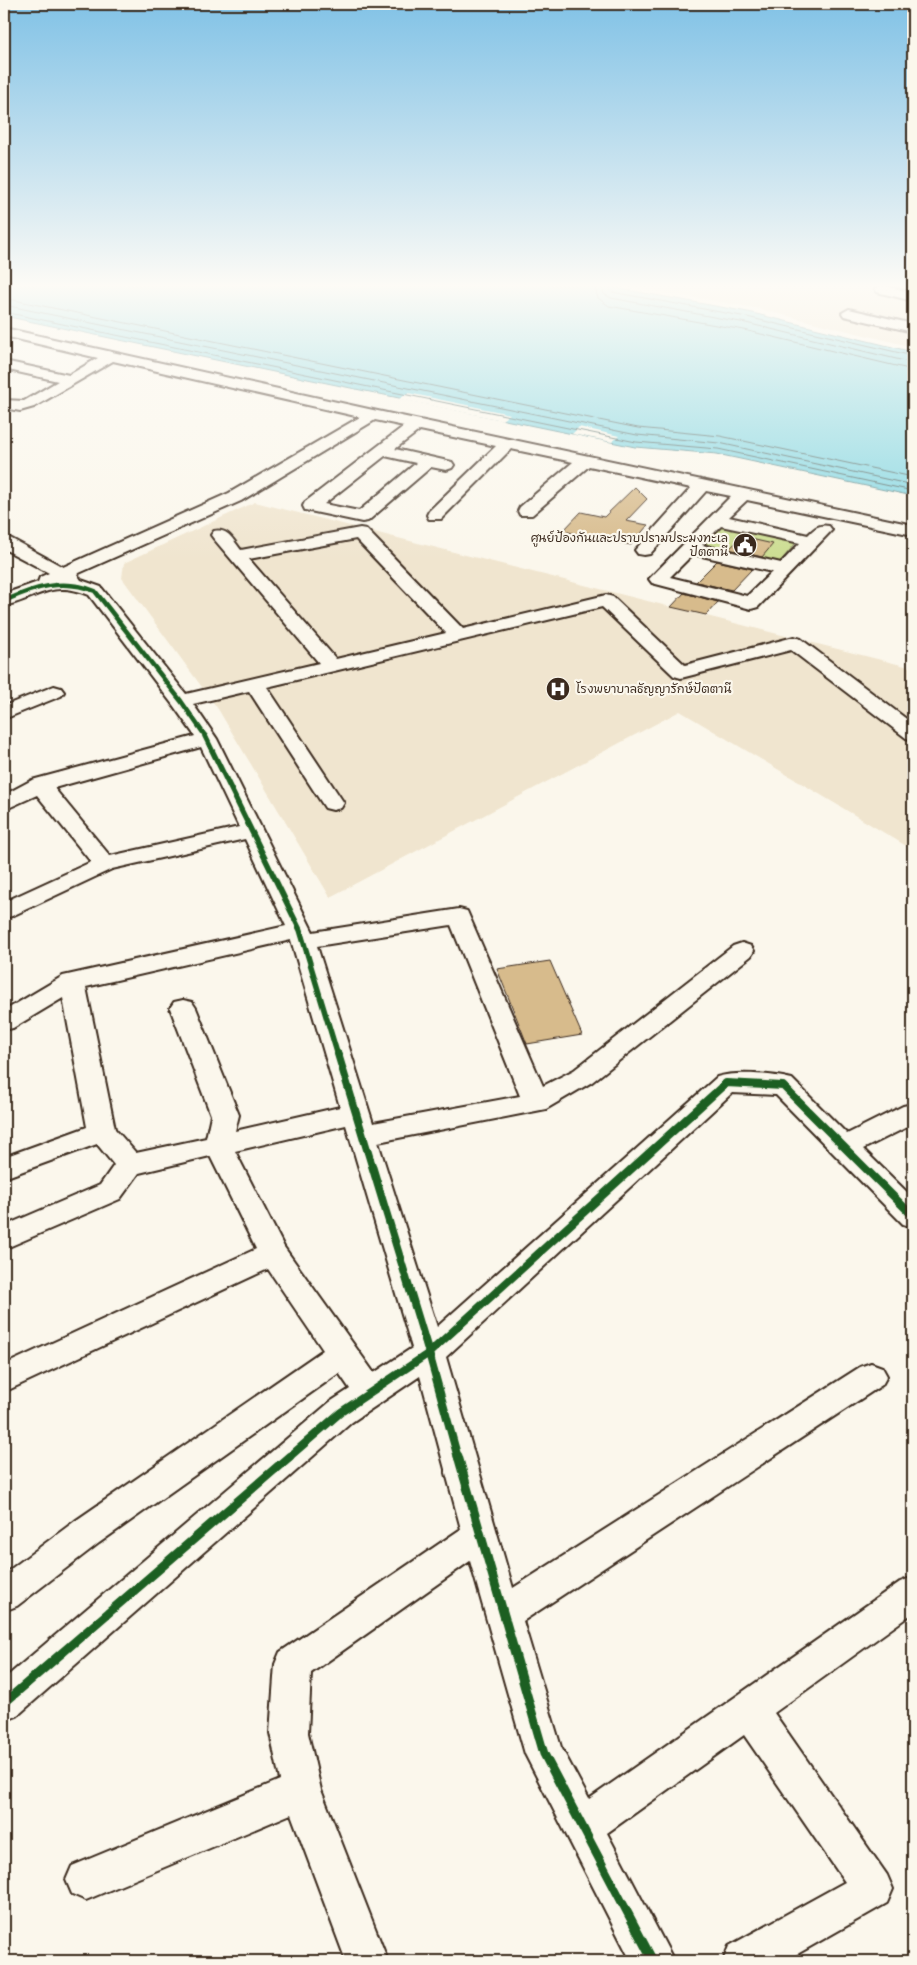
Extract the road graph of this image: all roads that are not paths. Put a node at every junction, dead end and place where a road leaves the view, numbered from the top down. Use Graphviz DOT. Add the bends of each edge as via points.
graph roads {
  1 [pos="58,377"];
  2 [pos="73,377"];
  3 [pos="207,377"];
  4 [pos="69,379"];
  5 [pos="4,404"];
  6 [pos="373,415"];
  7 [pos="417,424"];
  8 [pos="508,444"];
  9 [pos="382,451"];
  10 [pos="586,460"];
  11 [pos="428,461"];
  12 [pos="446,465"];
  13 [pos="703,484"];
  14 [pos="744,493"];
  15 [pos="526,511"];
  16 [pos="435,516"];
  17 [pos="719,520"];
  18 [pos="913,530"];
  19 [pos="220,535"];
  20 [pos="4,542"];
  21 [pos="690,548"];
  22 [pos="644,550"];
  23 [pos="237,556"];
  24 [pos="784,569"];
  25 [pos="74,580"];
  26 [pos="4,601"];
  27 [pos="459,636"];
  28 [pos="332,666"];
  29 [pos="255,684"];
  30 [pos="54,692"];
  31 [pos="182,701"];
  32 [pos="4,713"];
  33 [pos="913,734"];
  34 [pos="207,739"];
  35 [pos="40,785"];
  36 [pos="4,803"];
  37 [pos="332,803"];
  38 [pos="251,831"];
  39 [pos="105,864"];
  40 [pos="4,911"];
  41 [pos="302,935"];
  42 [pos="742,951"];
  43 [pos="72,982"];
  44 [pos="183,1008"];
  45 [pos="4,1022"];
  46 [pos="536,1102"];
  47 [pos="913,1113"];
  48 [pos="360,1124"];
  49 [pos="102,1132"];
  50 [pos="218,1144"];
  51 [pos="844,1147"];
  52 [pos="130,1165"];
  53 [pos="4,1168"];
  54 [pos="913,1216"];
  55 [pos="4,1238"];
  56 [pos="273,1254"];
  57 [pos="343,1353"];
  58 [pos="429,1353"];
  59 [pos="871,1376"];
  60 [pos="4,1379"];
  61 [pos="370,1392"];
  62 [pos="480,1534"];
  63 [pos="913,1593"];
  64 [pos="4,1595"];
  65 [pos="504,1613"];
  66 [pos="4,1703"];
  67 [pos="749,1709"];
  68 [pos="302,1790"];
  69 [pos="584,1826"];
  70 [pos="86,1880"];
  71 [pos="367,1961"];
  72 [pos="653,1961"];
  73 [pos="744,1961"];
  1 -- 4 [label="street"];
  2 -- 4 [label="street"];
  3 -- 6 [label="street"];
  4 -- 5 [label="street" via="29,404"];
  6 -- 7 [label="street"];
  6 -- 25 [label="street" via="235,497"];
  7 -- 8 [label="street"];
  7 -- 9 [label="street"];
  8 -- 10 [label="street"];
  8 -- 16 [label="street"];
  9 -- 11 [label="street"];
  9 -- 11 [label="street" via="311,506 362,518"];
  10 -- 13 [label="street"];
  10 -- 15 [label="street"];
  11 -- 12 [label="street"];
  13 -- 14 [label="street"];
  13 -- 22 [label="street"];
  14 -- 17 [label="street"];
  14 -- 18 [label="street"];
  17 -- 21 [label="street"];
  17 -- 24 [label="street" via="818,535"];
  19 -- 23 [label="street"];
  20 -- 25 [label="street"];
  21 -- 24 [label="street"];
  21 -- 24 [label="street" via="658,579 751,603"];
  23 -- 27 [label="street" via="360,533"];
  23 -- 28 [label="street"];
  25 -- 26 [label="street" via="30,588"];
  25 -- 31 [label="street" via="95,592"];
  27 -- 28 [label="street"];
  27 -- 33 [label="street" via="606,601 680,672 794,643"];
  28 -- 29 [label="street"];
  29 -- 31 [label="street"];
  29 -- 37 [label="street"];
  30 -- 32 [label="street"];
  31 -- 34 [label="street"];
  34 -- 35 [label="street"];
  34 -- 38 [label="street"];
  35 -- 36 [label="street"];
  35 -- 39 [label="street"];
  38 -- 39 [label="street"];
  38 -- 41 [label="street"];
  39 -- 40 [label="street"];
  41 -- 43 [label="street"];
  41 -- 46 [label="street" via="459,916"];
  41 -- 48 [label="street"];
  42 -- 46 [label="street" via="583,1076"];
  43 -- 45 [label="street"];
  43 -- 49 [label="street"];
  44 -- 50 [label="street" via="225,1115"];
  46 -- 48 [label="street"];
  47 -- 51 [label="street"];
  48 -- 50 [label="street"];
  48 -- 58 [label="street"];
  49 -- 52 [label="street"];
  49 -- 53 [label="street"];
  50 -- 52 [label="street"];
  50 -- 56 [label="street"];
  51 -- 54 [label="street"];
  51 -- 58 [label="street" via="783,1086 726,1083"];
  52 -- 55 [label="street" via="110,1192"];
  56 -- 57 [label="street"];
  56 -- 60 [label="street"];
  57 -- 61 [label="street"];
  57 -- 64 [label="street" via="87,1532"];
  58 -- 61 [label="street"];
  58 -- 62 [label="street"];
  59 -- 65 [label="street"];
  61 -- 66 [label="street" via="341,1412"];
  62 -- 65 [label="street"];
  62 -- 68 [label="street" via="293,1664 289,1733"];
  63 -- 67 [label="street"];
  65 -- 69 [label="street" via="544,1754"];
  67 -- 69 [label="street"];
  67 -- 73 [label="street" via="873,1889"];
  68 -- 70 [label="street"];
  68 -- 71 [label="street"];
  69 -- 72 [label="street"];
}
